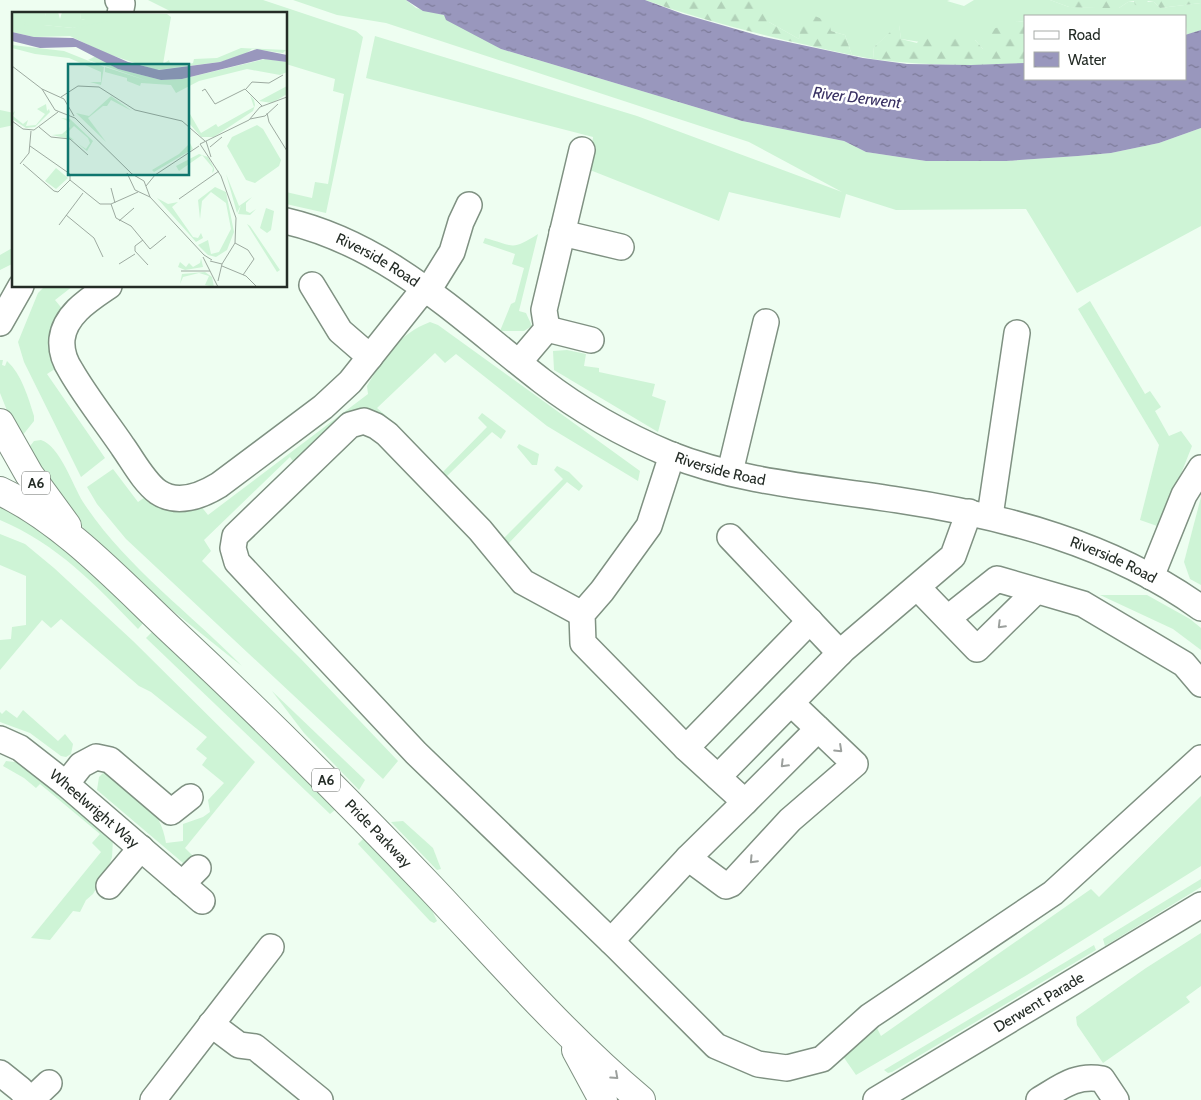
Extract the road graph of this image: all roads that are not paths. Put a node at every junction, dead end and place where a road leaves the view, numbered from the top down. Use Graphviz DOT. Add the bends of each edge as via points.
graph roads {
  1 [pos="118,0"];
  2 [pos="120,12"];
  3 [pos="582,150"];
  4 [pos="469,205"];
  5 [pos="288,222"];
  6 [pos="562,232"];
  7 [pos="621,247"];
  8 [pos="312,285"];
  9 [pos="426,287"];
  10 [pos="12,288"];
  11 [pos="19,288"];
  12 [pos="106,288"];
  13 [pos="0,297"];
  14 [pos="766,322"];
  15 [pos="0,323"];
  16 [pos="547,329"];
  17 [pos="1016,333"];
  18 [pos="590,340"];
  19 [pos="370,357"];
  20 [pos="519,362"];
  21 [pos="0,423"];
  22 [pos="672,455"];
  23 [pos="1201,468"];
  24 [pos="730,472"];
  25 [pos="0,491"];
  26 [pos="979,514"];
  27 [pos="730,537"];
  28 [pos="76,540"];
  29 [pos="1151,577"];
  30 [pos="918,588"];
  31 [pos="1036,591"];
  32 [pos="1201,608"];
  33 [pos="582,614"];
  34 [pos="948,618"];
  35 [pos="810,621"];
  36 [pos="840,652"];
  37 [pos="1201,684"];
  38 [pos="792,702"];
  39 [pos="818,729"];
  40 [pos="0,740"];
  41 [pos="686,748"];
  42 [pos="1201,758"];
  43 [pos="718,778"];
  44 [pos="66,784"];
  45 [pos="190,796"];
  46 [pos="745,802"];
  47 [pos="140,848"];
  48 [pos="688,858"];
  49 [pos="109,886"];
  50 [pos="202,901"];
  51 [pos="1201,905"];
  52 [pos="611,941"];
  53 [pos="271,947"];
  54 [pos="211,1024"];
  55 [pos="566,1032"];
  56 [pos="0,1073"];
  57 [pos="49,1082"];
  58 [pos="31,1100"];
  59 [pos="153,1100"];
  60 [pos="320,1100"];
  61 [pos="603,1100"];
  62 [pos="641,1100"];
  63 [pos="876,1100"];
  64 [pos="1039,1100"];
  65 [pos="1116,1100"];
  1 -- 2 [label="street" via="122,4"];
  3 -- 6 [label="street"];
  4 -- 9 [label="street" via="452,252 434,281"];
  5 -- 9 [label="street, Riverside Road" via="327,233 369,252"];
  6 -- 7 [label="street"];
  6 -- 16 [label="street" via="544,310"];
  8 -- 19 [label="street" via="340,331"];
  9 -- 19 [label="street"];
  9 -- 20 [label="street, Riverside Road"];
  10 -- 13 [label="street"];
  11 -- 15 [label="street"];
  12 -- 19 [label="street" via="80,306 73,315 62,338 62,350 70,370 143,475 158,492 173,498 194,496 219,484 323,407 350,382"];
  14 -- 24 [label="street"];
  16 -- 18 [label="street"];
  16 -- 20 [label="street"];
  17 -- 26 [label="street"];
  20 -- 22 [label="street, Riverside Road" via="591,415"];
  21 -- 28 [label="main road, Pride Parkway / A6" via="29,474"];
  22 -- 24 [label="street, Riverside Road"];
  22 -- 33 [label="street" via="649,526"];
  23 -- 29 [label="street" via="1184,495"];
  24 -- 26 [label="street, Riverside Road"];
  25 -- 28 [label="main road, Pride Parkway / A6" via="25,504"];
  26 -- 29 [label="street, Riverside Road" via="1072,542"];
  26 -- 30 [label="street" via="953,556"];
  27 -- 35 [label="street"];
  28 -- 55 [label="main road, Pride Parkway / A6" via="359,812"];
  29 -- 32 [label="street, Riverside Road"];
  30 -- 34 [label="street"];
  30 -- 36 [label="street"];
  31 -- 34 [label="street" via="997,579"];
  31 -- 34 [label="street, one-way" via="977,649"];
  31 -- 37 [label="street" via="1083,604 1184,664"];
  33 -- 41 [label="street" via="583,643"];
  33 -- 52 [label="street" via="522,582 480,530 387,434 364,422 350,425 235,536 233,548 237,562 416,754"];
  35 -- 36 [label="street"];
  35 -- 41 [label="street"];
  36 -- 38 [label="street"];
  38 -- 39 [label="street"];
  38 -- 43 [label="street"];
  39 -- 46 [label="street, one-way"];
  39 -- 48 [label="street, one-way" via="855,764 790,820 731,884 726,886"];
  40 -- 44 [label="street, Wheelwright Way" via="20,748"];
  41 -- 43 [label="street"];
  42 -- 52 [label="street" via="1053,893 870,1016 822,1059 787,1068 758,1064 716,1046"];
  43 -- 46 [label="street"];
  44 -- 45 [label="street" via="81,765 96,757 110,760 171,812"];
  44 -- 47 [label="street, Wheelwright Way"];
  46 -- 48 [label="street"];
  47 -- 49 [label="street"];
  47 -- 50 [label="street, Wheelwright Way" via="190,876"];
  48 -- 52 [label="street"];
  51 -- 63 [label="street, Derwent Parade"];
  53 -- 54 [label="street"];
  54 -- 59 [label="street"];
  54 -- 60 [label="street" via="239,1045 255,1047"];
  55 -- 61 [label="main road, Pride Parkway / A6"];
  55 -- 62 [label="main road, Pride Parkway / A6, one-way"];
  56 -- 58 [label="street"];
  57 -- 58 [label="street"];
  64 -- 65 [label="street" via="1088,1076 1102,1079"];
}
